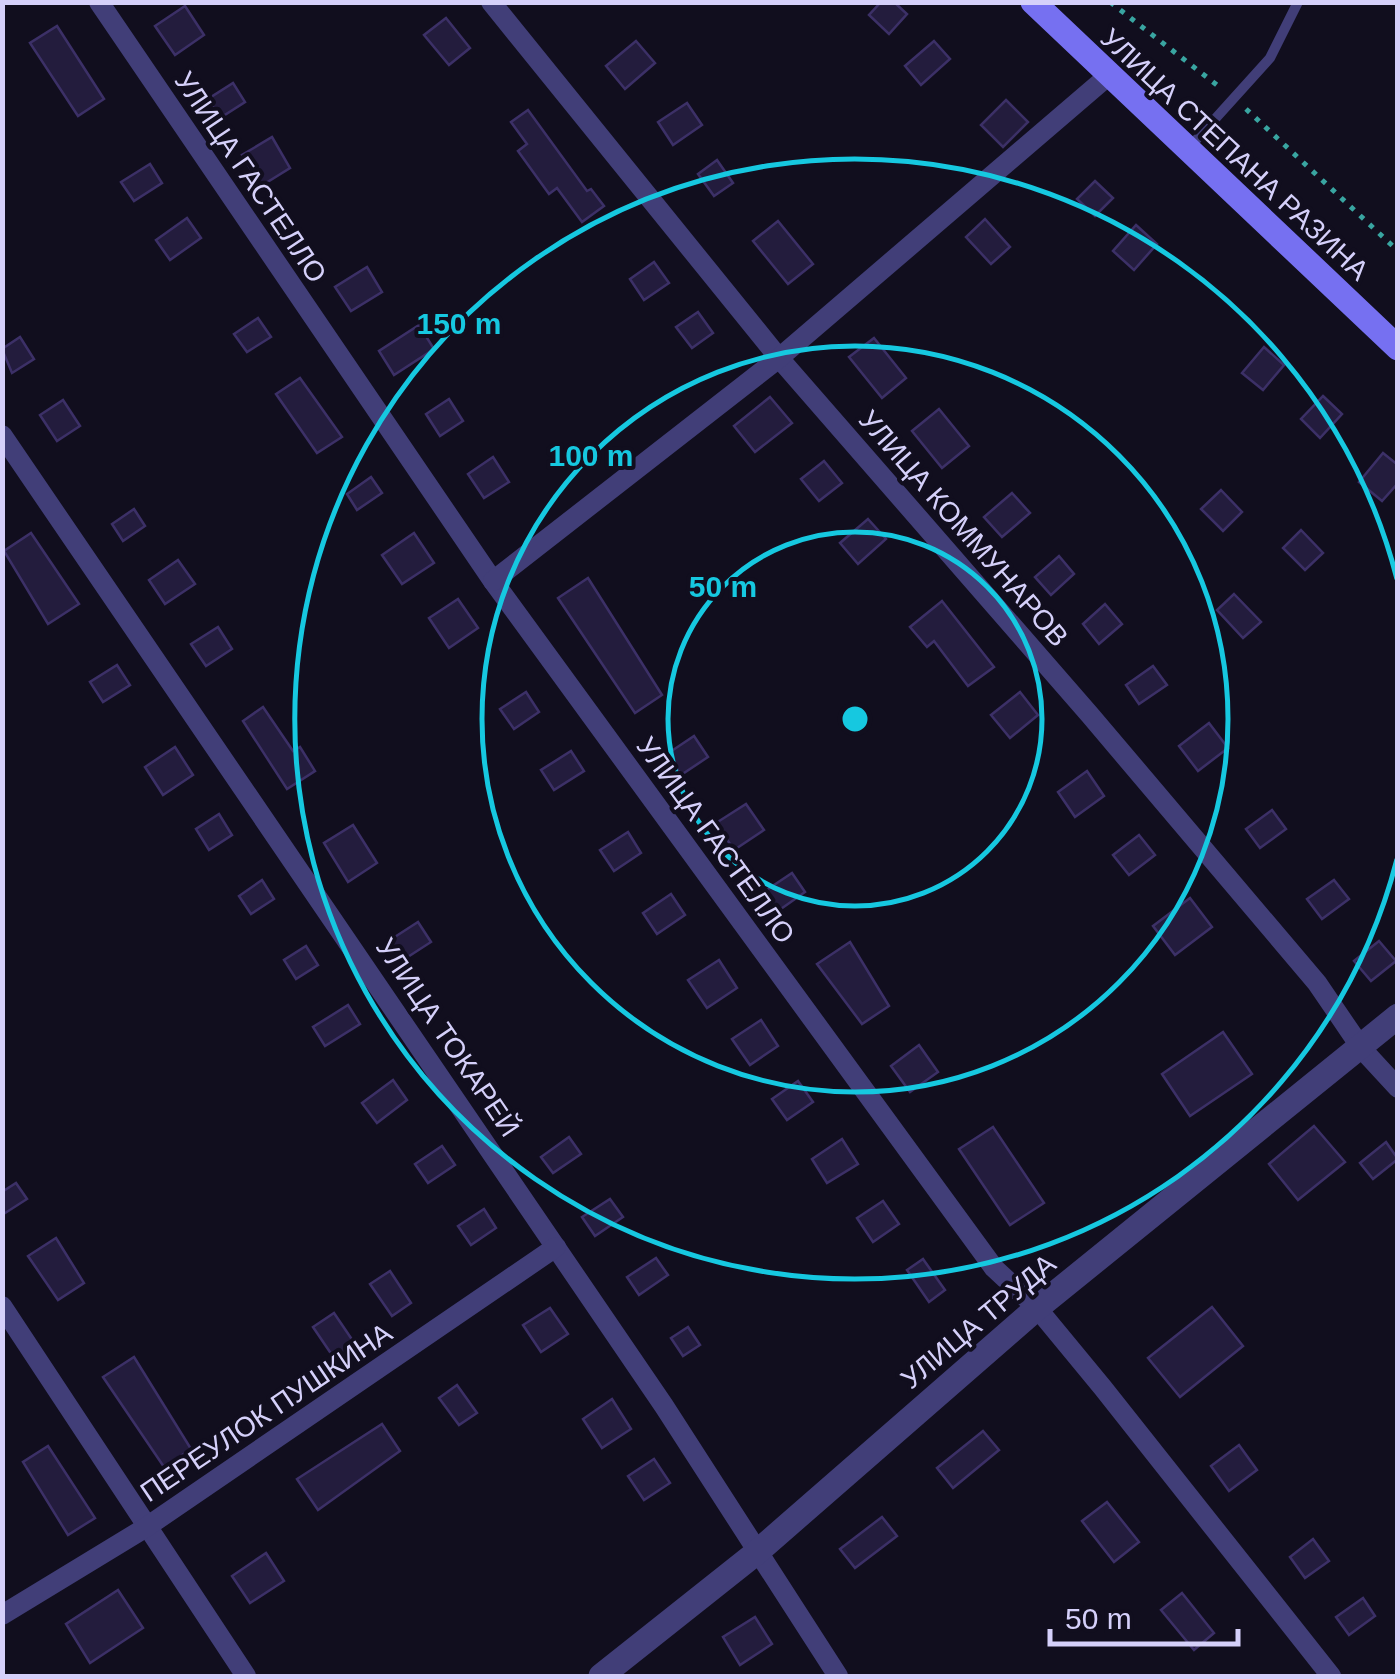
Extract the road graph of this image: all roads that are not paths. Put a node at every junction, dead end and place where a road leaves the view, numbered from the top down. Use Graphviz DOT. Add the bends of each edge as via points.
graph roads {
  1 [pos="99,2"];
  2 [pos="491,2"];
  3 [pos="1033,2"];
  4 [pos="1298,2"];
  5 [pos="1108,76"];
  6 [pos="1186,151"];
  7 [pos="1398,348"];
  8 [pos="779,358"];
  9 [pos="2,435"];
  10 [pos="493,581"];
  11 [pos="1398,1016"];
  12 [pos="1362,1049"];
  13 [pos="1398,1088"];
  14 [pos="556,1248"];
  15 [pos="2,1306"];
  16 [pos="1038,1308"];
  17 [pos="145,1528"];
  18 [pos="756,1553"];
  19 [pos="2,1616"];
  20 [pos="246,1676"];
  21 [pos="602,1676"];
  22 [pos="838,1676"];
  23 [pos="1330,1676"];
  1 -- 10 [label="street, УЛИЦА ГАСТЕЛЛО"];
  2 -- 8 [label="street, УЛИЦА КОММУНАРОВ"];
  3 -- 5 [label="main road, УЛИЦА СТЕПАНА РАЗИНА"];
  4 -- 6 [label="lane" via="1270,58"];
  5 -- 6 [label="main road, УЛИЦА СТЕПАНА РАЗИНА"];
  5 -- 8 [label="street"];
  6 -- 7 [label="main road, УЛИЦА СТЕПАНА РАЗИНА"];
  8 -- 10 [label="street"];
  8 -- 12 [label="street, УЛИЦА КОММУНАРОВ" via="1318,983"];
  9 -- 14 [label="street, УЛИЦА ТОКАРЕЙ"];
  10 -- 16 [label="street, УЛИЦА ГАСТЕЛЛО" via="994,1268"];
  11 -- 12 [label="street, УЛИЦА ТРУДА"];
  12 -- 13 [label="street, УЛИЦА КОММУНАРОВ"];
  12 -- 16 [label="street, УЛИЦА ТРУДА"];
  14 -- 17 [label="street, ПЕРЕУЛОК ПУШКИНА"];
  14 -- 18 [label="street, УЛИЦА ТОКАРЕЙ"];
  15 -- 17 [label="street"];
  16 -- 18 [label="street, УЛИЦА ТРУДА"];
  16 -- 23 [label="street, УЛИЦА ГАСТЕЛЛО"];
  17 -- 19 [label="street, ПЕРЕУЛОК ПУШКИНА"];
  17 -- 20 [label="street"];
  18 -- 21 [label="street, УЛИЦА ТРУДА"];
  18 -- 22 [label="street, УЛИЦА ТОКАРЕЙ"];
}
